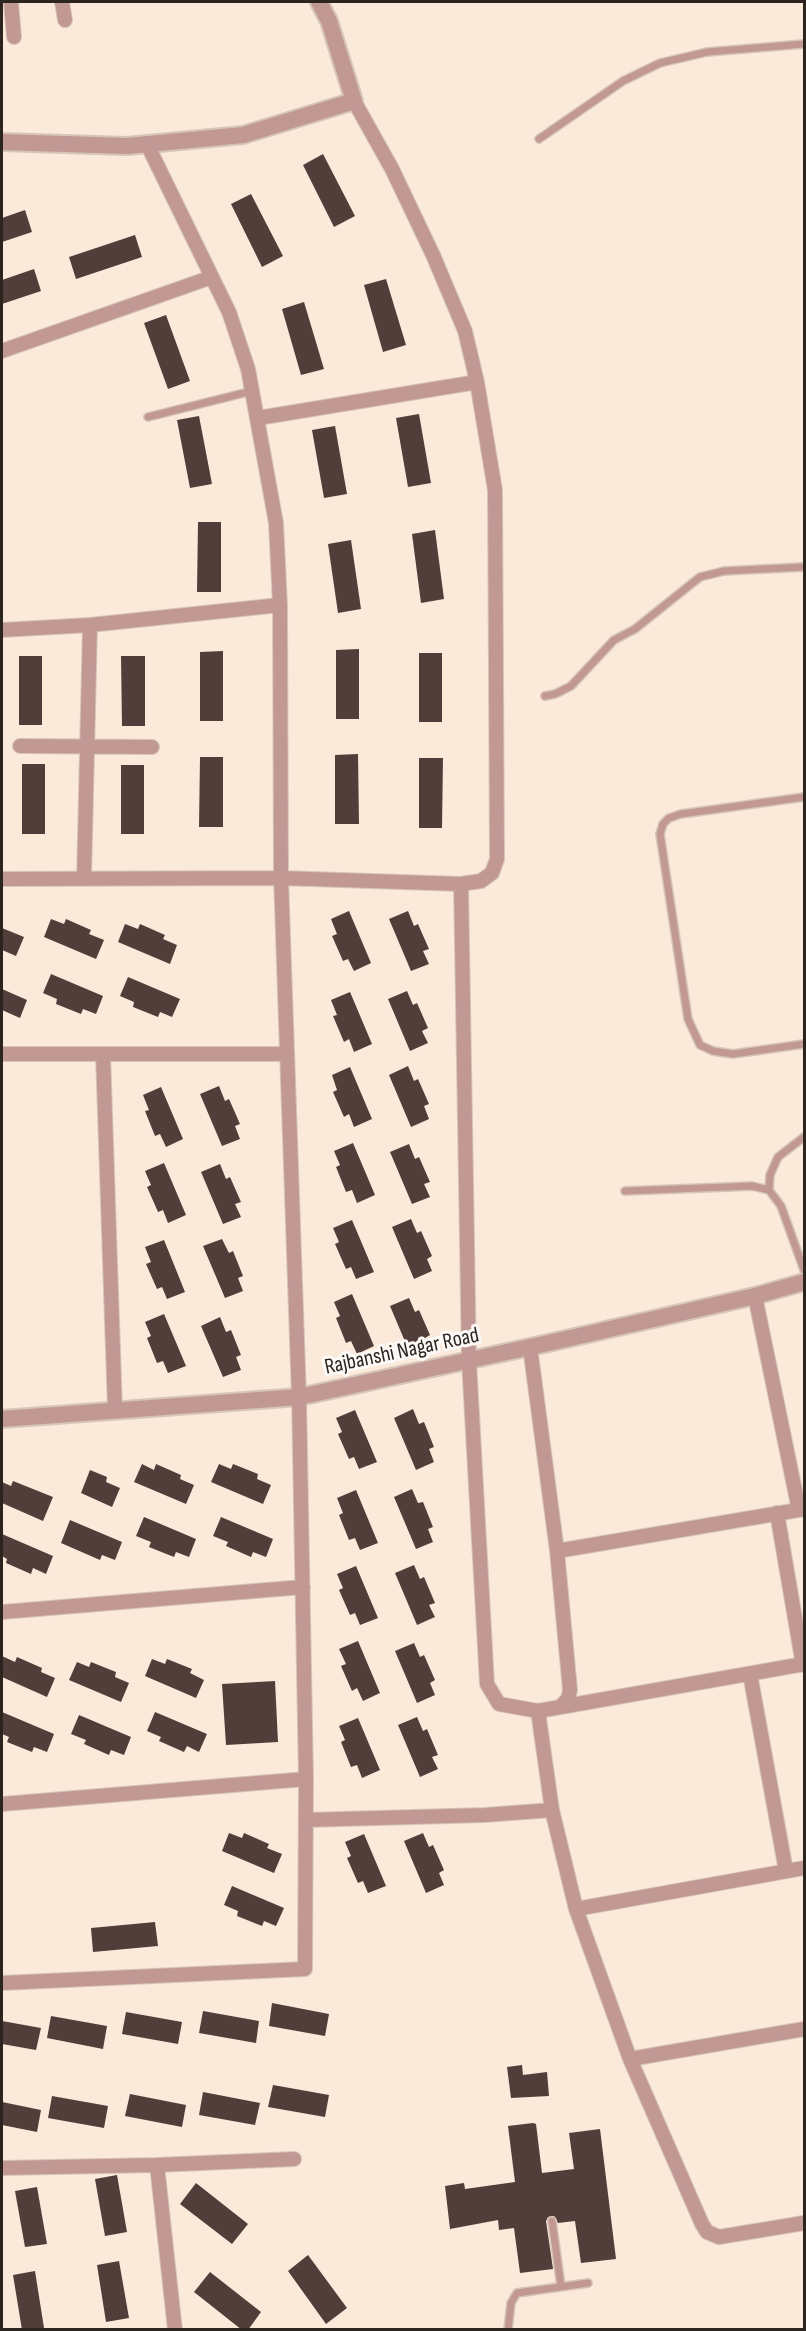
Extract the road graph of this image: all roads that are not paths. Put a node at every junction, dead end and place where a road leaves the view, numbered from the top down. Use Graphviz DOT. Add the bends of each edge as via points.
graph roads {
  1 [pos="11,2"];
  2 [pos="62,2"];
  3 [pos="319,2"];
  4 [pos="65,20"];
  5 [pos="14,37"];
  6 [pos="804,44"];
  7 [pos="354,100"];
  8 [pos="539,139"];
  9 [pos="2,142"];
  10 [pos="147,144"];
  11 [pos="212,277"];
  12 [pos="2,351"];
  13 [pos="477,382"];
  14 [pos="252,391"];
  15 [pos="148,417"];
  16 [pos="258,417"];
  17 [pos="804,567"];
  18 [pos="280,604"];
  19 [pos="90,625"];
  20 [pos="2,630"];
  21 [pos="545,696"];
  22 [pos="20,746"];
  23 [pos="87,747"];
  24 [pos="152,747"];
  25 [pos="804,797"];
  26 [pos="281,878"];
  27 [pos="2,879"];
  28 [pos="84,879"];
  29 [pos="461,884"];
  30 [pos="804,1044"];
  31 [pos="2,1054"];
  32 [pos="103,1054"];
  33 [pos="287,1054"];
  34 [pos="804,1137"];
  35 [pos="769,1190"];
  36 [pos="625,1191"];
  37 [pos="804,1270"];
  38 [pos="804,1282"];
  39 [pos="755,1296"];
  40 [pos="530,1347"];
  41 [pos="469,1361"];
  42 [pos="299,1397"];
  43 [pos="115,1410"];
  44 [pos="2,1419"];
  45 [pos="802,1509"];
  46 [pos="777,1513"];
  47 [pos="557,1551"];
  48 [pos="303,1587"];
  49 [pos="2,1612"];
  50 [pos="804,1664"];
  51 [pos="750,1674"];
  52 [pos="560,1707"];
  53 [pos="537,1711"];
  54 [pos="306,1779"];
  55 [pos="2,1804"];
  56 [pos="552,1810"];
  57 [pos="306,1820"];
  58 [pos="804,1868"];
  59 [pos="786,1871"];
  60 [pos="576,1909"];
  61 [pos="2,1983"];
  62 [pos="804,2029"];
  63 [pos="630,2059"];
  64 [pos="294,2160"];
  65 [pos="157,2166"];
  66 [pos="2,2168"];
  67 [pos="552,2221"];
  68 [pos="804,2223"];
  69 [pos="588,2283"];
  70 [pos="561,2286"];
  71 [pos="175,2330"];
  72 [pos="508,2330"];
  1 -- 5 [label="street"];
  2 -- 4 [label="street"];
  3 -- 7 [label="street" via="329,21"];
  6 -- 8 [label="lane" via="707,52 660,63 623,81"];
  7 -- 10 [label="street" via="243,135"];
  7 -- 13 [label="street" via="393,169 434,255 465,331"];
  9 -- 10 [label="street" via="68,146"];
  10 -- 11 [label="street"];
  11 -- 12 [label="street"];
  11 -- 14 [label="street" via="229,312"];
  13 -- 16 [label="street"];
  13 -- 29 [label="street" via="495,490 497,859 492,873 481,881"];
  14 -- 15 [label="lane"];
  14 -- 16 [label="street"];
  16 -- 18 [label="street" via="276,523"];
  17 -- 21 [label="lane" via="724,570 700,577 635,629 614,640 571,686"];
  18 -- 19 [label="street"];
  18 -- 26 [label="street"];
  19 -- 20 [label="street"];
  19 -- 23 [label="street"];
  22 -- 23 [label="street"];
  23 -- 24 [label="street"];
  23 -- 28 [label="street"];
  25 -- 30 [label="lane" via="681,814 669,818 660,834 688,1019 700,1045 733,1054"];
  26 -- 28 [label="street"];
  26 -- 29 [label="street"];
  26 -- 33 [label="street"];
  27 -- 28 [label="street"];
  29 -- 41 [label="street"];
  31 -- 32 [label="street"];
  32 -- 33 [label="street"];
  32 -- 43 [label="street"];
  33 -- 42 [label="street"];
  34 -- 35 [label="lane" via="778,1157"];
  35 -- 36 [label="lane" via="752,1186"];
  35 -- 37 [label="lane" via="781,1206"];
  38 -- 39 [label="street, Rajbanshi Nagar Road"];
  39 -- 40 [label="street, Rajbanshi Nagar Road"];
  39 -- 45 [label="street"];
  40 -- 41 [label="street, Rajbanshi Nagar Road"];
  40 -- 47 [label="street"];
  41 -- 42 [label="street, Rajbanshi Nagar Road"];
  41 -- 53 [label="street" via="487,1684 499,1704"];
  42 -- 43 [label="street, Rajbanshi Nagar Road"];
  42 -- 48 [label="street"];
  43 -- 44 [label="street, Rajbanshi Nagar Road"];
  45 -- 46 [label="street"];
  46 -- 47 [label="street"];
  46 -- 50 [label="street"];
  47 -- 52 [label="street" via="570,1690"];
  48 -- 49 [label="street"];
  48 -- 54 [label="street"];
  50 -- 51 [label="street"];
  51 -- 52 [label="street"];
  51 -- 59 [label="street"];
  52 -- 53 [label="street"];
  53 -- 56 [label="street"];
  54 -- 55 [label="street"];
  54 -- 57 [label="street"];
  56 -- 57 [label="street"];
  56 -- 60 [label="street"];
  57 -- 61 [label="street" via="305,1969"];
  58 -- 59 [label="street"];
  59 -- 60 [label="street"];
  60 -- 63 [label="street"];
  62 -- 63 [label="street"];
  63 -- 68 [label="street" via="707,2232 719,2236"];
  64 -- 65 [label="street"];
  65 -- 66 [label="street"];
  65 -- 71 [label="street"];
  67 -- 70 [label="lane"];
  69 -- 70 [label="lane"];
  70 -- 72 [label="lane" via="518,2294 510,2303"];
}
